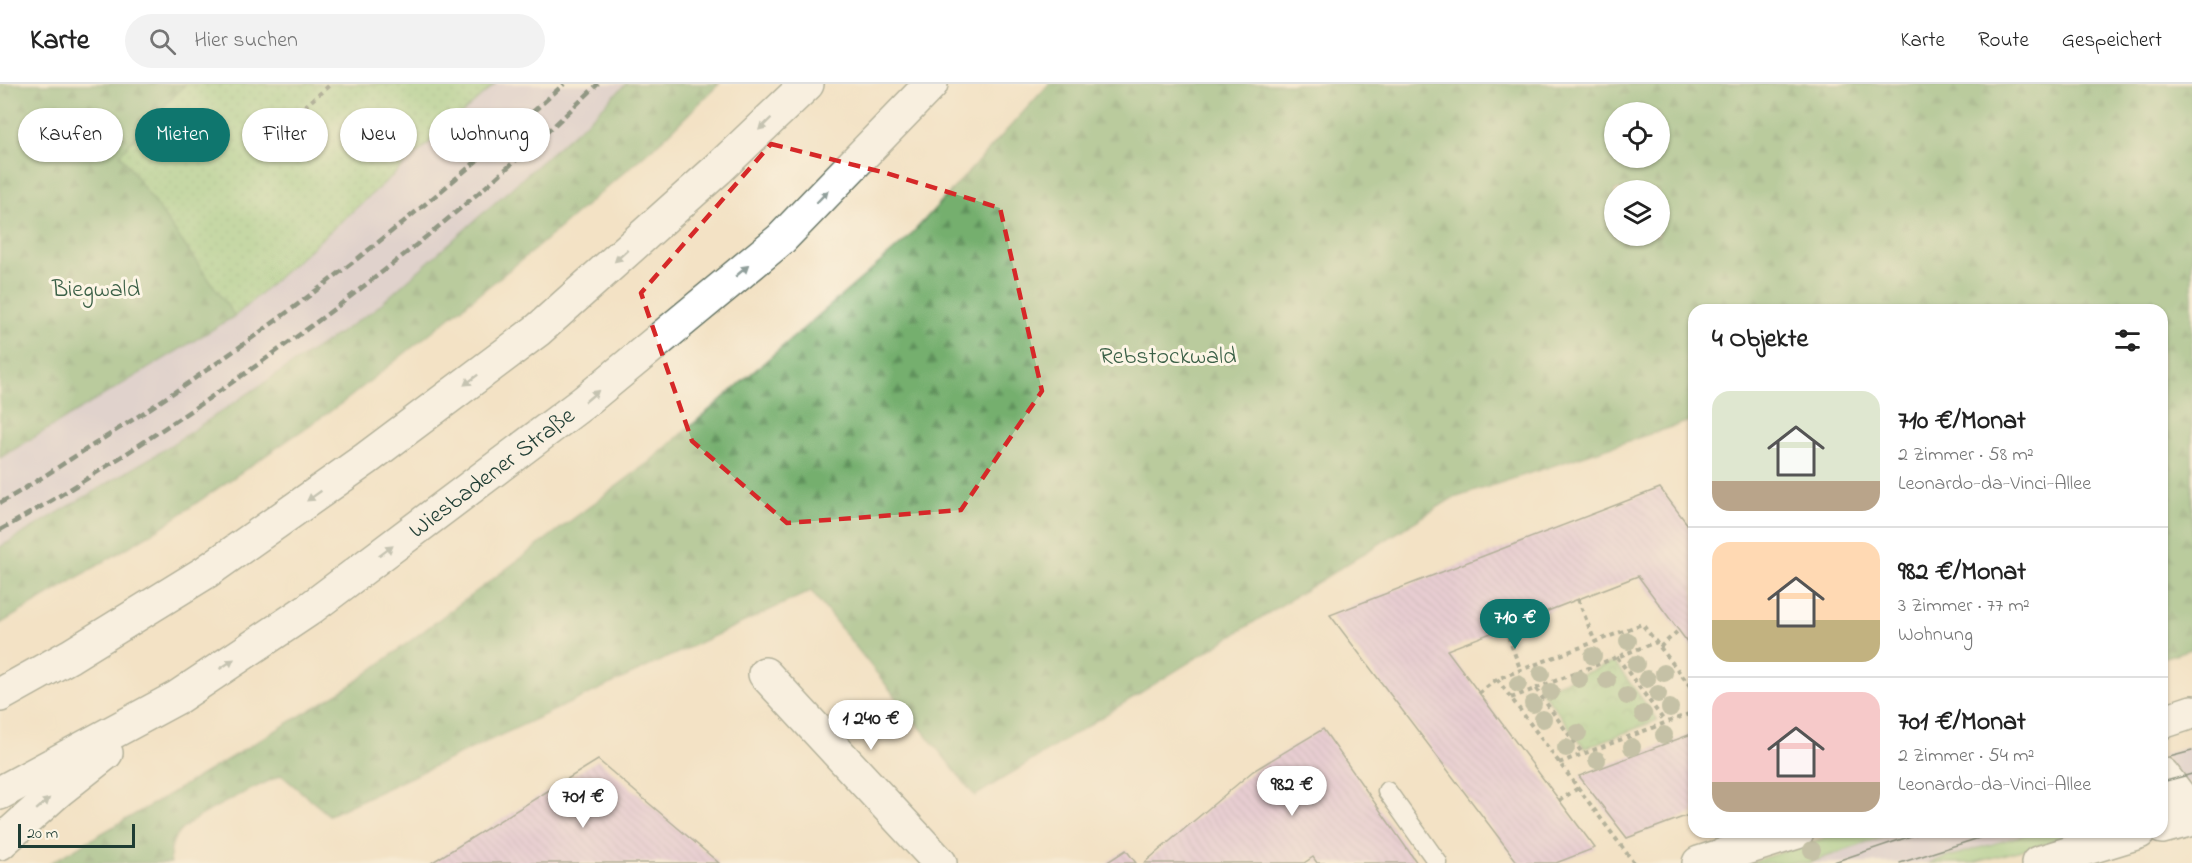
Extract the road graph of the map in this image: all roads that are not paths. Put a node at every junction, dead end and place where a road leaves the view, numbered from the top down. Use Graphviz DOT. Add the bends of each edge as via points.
graph roads {
  1 [pos="807,84"];
  2 [pos="931,84"];
  3 [pos="765,674"];
  4 [pos="0,695"];
  5 [pos="178,697"];
  6 [pos="2192,712"];
  7 [pos="2168,720"];
  8 [pos="2168,782"];
  9 [pos="1387,791"];
  10 [pos="0,793"];
  11 [pos="2192,813"];
  12 [pos="2192,819"];
  13 [pos="2168,825"];
  14 [pos="1778,838"];
  15 [pos="2119,838"];
  16 [pos="0,843"];
  17 [pos="940,863"];
  18 [pos="1438,863"];
  19 [pos="1699,863"];
  20 [pos="2038,863"];
  1 -- 4 [label="main road, one-way" via="718,169 528,337 366,459 206,572"];
  5 -- 2 [label="main road, Wiesbadener Straße, one-way" via="308,610 584,402 781,238"];
  3 -- 17 [label="main road"];
  5 -- 10 [label="main road, Wiesbadener Straße"];
  16 -- 5 [label="main road, one-way" via="59,790"];
  6 -- 7 [label="main road"];
  8 -- 11 [label="main road"];
  9 -- 18 [label="lane"];
  12 -- 13 [label="main road"];
  14 -- 19 [label="main road"];
  15 -- 20 [label="main road"];
}
